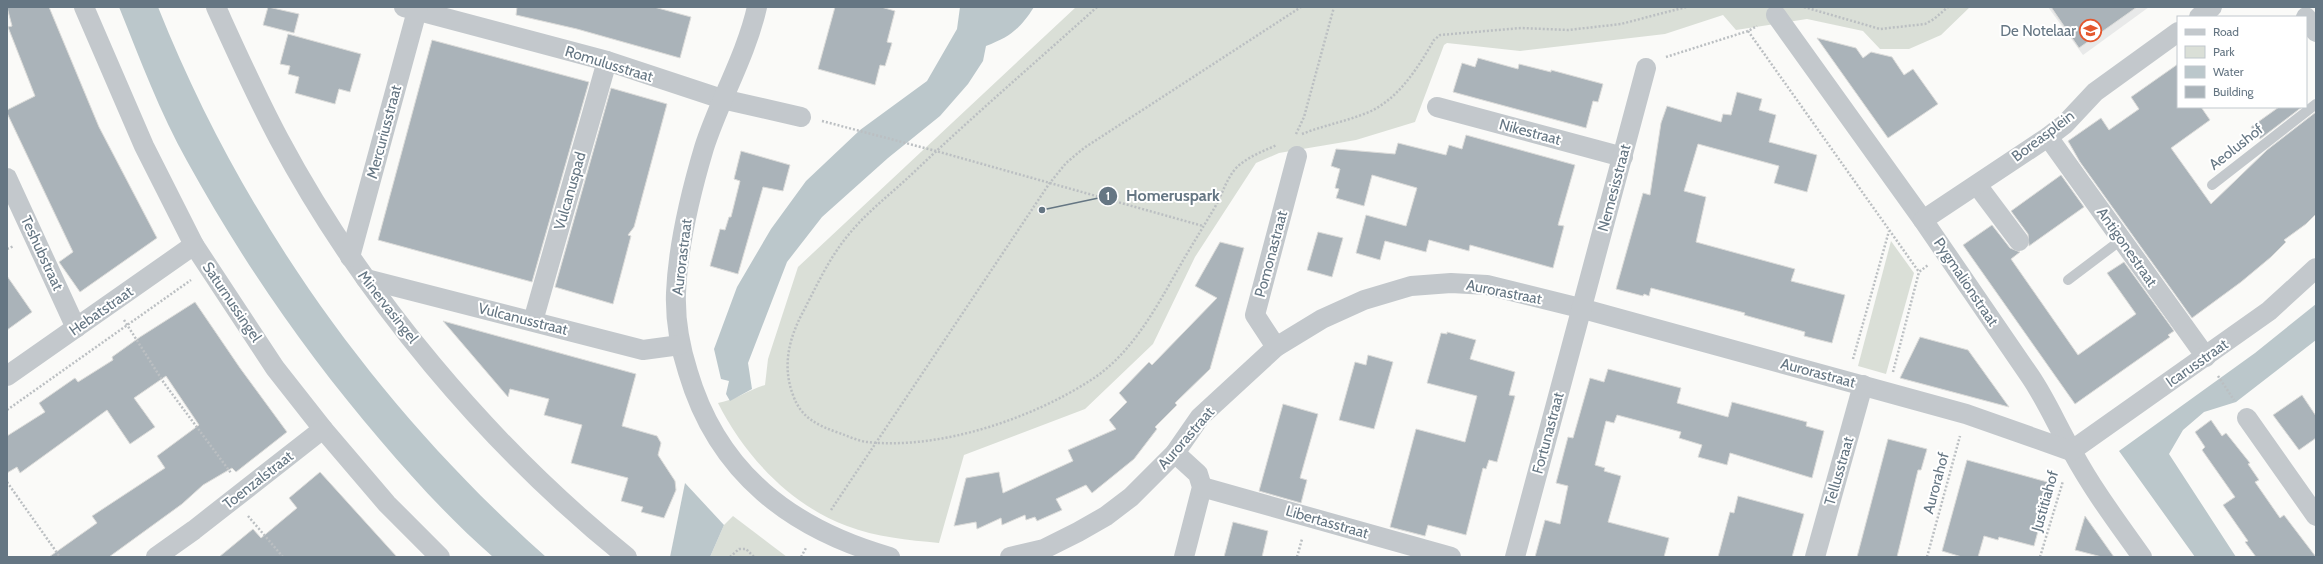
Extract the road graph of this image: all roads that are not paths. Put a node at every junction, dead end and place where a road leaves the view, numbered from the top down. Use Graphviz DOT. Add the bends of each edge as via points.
graph roads {
  1 [pos="84,7"];
  2 [pos="216,7"];
  3 [pos="757,7"];
  4 [pos="2212,7"];
  5 [pos="2299,7"];
  6 [pos="413,8"];
  7 [pos="1776,16"];
  8 [pos="2200,16"];
  9 [pos="2305,16"];
  10 [pos="2307,18"];
  11 [pos="2316,32"];
  12 [pos="2177,33"];
  13 [pos="607,61"];
  14 [pos="1646,68"];
  15 [pos="722,99"];
  16 [pos="2316,104"];
  17 [pos="1436,106"];
  18 [pos="801,117"];
  19 [pos="2048,136"];
  20 [pos="1297,156"];
  21 [pos="1623,157"];
  22 [pos="7,178"];
  23 [pos="1977,185"];
  24 [pos="2212,185"];
  25 [pos="1923,220"];
  26 [pos="2122,240"];
  27 [pos="2019,242"];
  28 [pos="194,245"];
  29 [pos="350,257"];
  30 [pos="2316,268"];
  31 [pos="366,279"];
  32 [pos="2068,280"];
  33 [pos="1580,308"];
  34 [pos="533,321"];
  35 [pos="76,328"];
  36 [pos="680,345"];
  37 [pos="1276,347"];
  38 [pos="2211,365"];
  39 [pos="7,376"];
  40 [pos="1855,383"];
  41 [pos="2241,410"];
  42 [pos="322,429"];
  43 [pos="2071,451"];
  44 [pos="1175,453"];
  45 [pos="1202,487"];
  46 [pos="2316,516"];
  47 [pos="194,530"];
  48 [pos="156,557"];
  49 [pos="182,557"];
  50 [pos="440,557"];
  51 [pos="627,557"];
  52 [pos="890,557"];
  53 [pos="1010,557"];
  54 [pos="1184,557"];
  55 [pos="1451,557"];
  56 [pos="1515,557"];
  57 [pos="1814,557"];
  58 [pos="2142,557"];
  1 -- 28 [label="street, Saturnussingel" via="144,146"];
  2 -- 29 [label="street, Minervasingel" via="279,139"];
  3 -- 15 [label="street, Aurorastraat"];
  4 -- 8 [label="street"];
  5 -- 9 [label="street"];
  6 -- 13 [label="street, Romulusstraat"];
  6 -- 29 [label="street, Mercuriusstraat"];
  7 -- 25 [label="street, Pygmalionstraat"];
  10 -- 11 [label="street"];
  12 -- 19 [label="street, Boreasplein" via="2095,92 2065,124"];
  13 -- 15 [label="street, Romulusstraat"];
  13 -- 34 [label="street, Vulcanuspad"];
  14 -- 21 [label="street, Nemesisstraat"];
  15 -- 18 [label="street, Romulusstraat"];
  15 -- 36 [label="street, Aurorastraat" via="704,148 682,242 676,294"];
  16 -- 24 [label="lane, Aeolushof"];
  17 -- 21 [label="street, Nikestraat"];
  19 -- 23 [label="street, Boreasplein"];
  19 -- 26 [label="street, Antigonestraat"];
  20 -- 37 [label="street, Pomonastraat" via="1255,315"];
  21 -- 33 [label="street, Nemesisstraat"];
  22 -- 35 [label="street, Teshubstraat"];
  23 -- 25 [label="street, Boreasplein"];
  23 -- 27 [label="street"];
  25 -- 43 [label="street, Pygmalionstraat" via="2047,401"];
  26 -- 32 [label="lane"];
  26 -- 38 [label="street, Antigonestraat"];
  28 -- 35 [label="street, Hebatstraat"];
  28 -- 42 [label="street, Saturnussingel" via="275,368"];
  29 -- 31 [label="street, Minervasingel"];
  30 -- 38 [label="street, Icarusstraat"];
  31 -- 34 [label="street, Vulcanusstraat"];
  31 -- 51 [label="street, Minervasingel" via="456,393 496,436 591,528"];
  33 -- 37 [label="street, Aurorastraat" via="1487,285 1451,283 1411,286 1364,300 1322,319"];
  33 -- 40 [label="street, Aurorastraat"];
  33 -- 56 [label="street, Fortunastraat"];
  34 -- 36 [label="street, Vulcanusstraat" via="643,350"];
  35 -- 39 [label="street, Hebatstraat"];
  36 -- 52 [label="street, Aurorastraat" via="703,416 731,459 762,492 789,513 818,530 854,547"];
  37 -- 44 [label="street, Aurorastraat" via="1200,417"];
  38 -- 43 [label="street, Icarusstraat"];
  40 -- 43 [label="street, Aurorastraat" via="1966,414"];
  40 -- 57 [label="street, Tellusstraat"];
  41 -- 46 [label="street"];
  42 -- 47 [label="street, Toenzalstraat"];
  42 -- 50 [label="street, Saturnussingel" via="387,504"];
  43 -- 58 [label="street, Pygmalionstraat" via="2094,490"];
  44 -- 45 [label="street" via="1198,474"];
  44 -- 53 [label="street, Aurorastraat" via="1131,497 1106,516 1044,549"];
  45 -- 54 [label="street"];
  45 -- 55 [label="street, Libertasstraat"];
  47 -- 48 [label="street, Toenzalstraat"];
  47 -- 49 [label="street, Toenzalstraat"];
}
